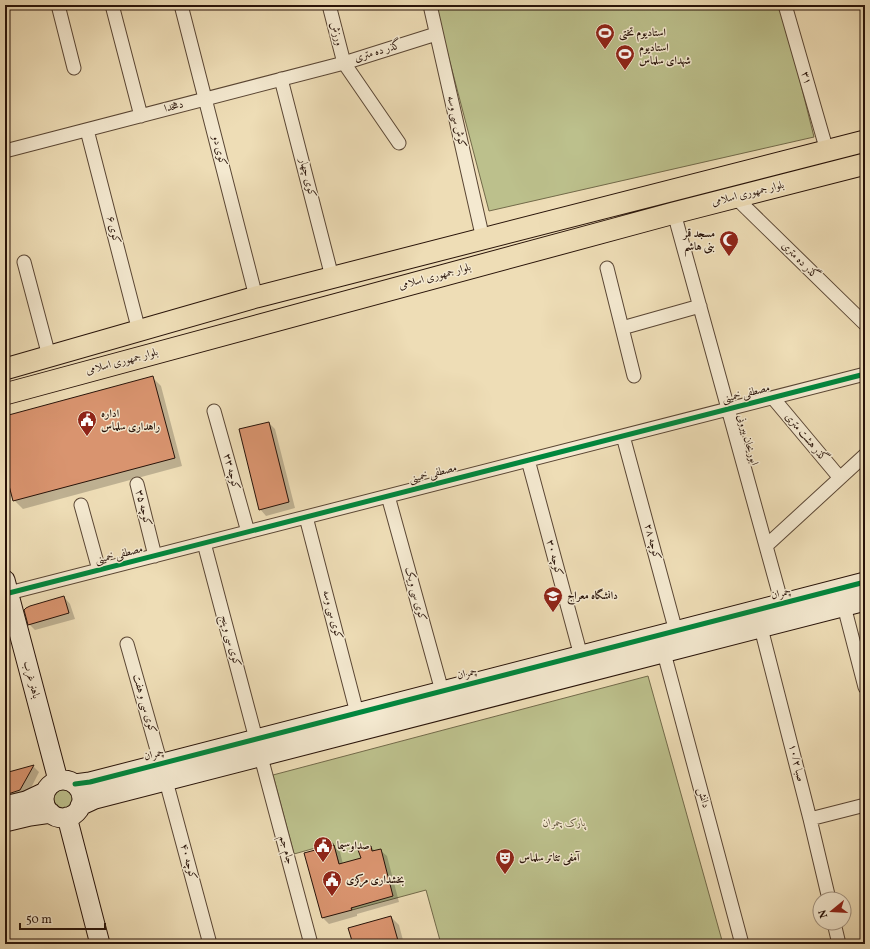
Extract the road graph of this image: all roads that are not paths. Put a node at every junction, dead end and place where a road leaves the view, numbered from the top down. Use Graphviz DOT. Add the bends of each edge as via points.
graph roads {
  1 [pos="58,5"];
  2 [pos="112,5"];
  3 [pos="181,5"];
  4 [pos="329,5"];
  5 [pos="430,5"];
  6 [pos="785,5"];
  7 [pos="436,34"];
  8 [pos="344,63"];
  9 [pos="74,68"];
  10 [pos="281,79"];
  11 [pos="205,99"];
  12 [pos="141,116"];
  13 [pos="87,130"];
  14 [pos="865,141"];
  15 [pos="399,143"];
  16 [pos="827,150"];
  17 [pos="5,151"];
  18 [pos="865,164"];
  19 [pos="735,197"];
  20 [pos="674,213"];
  21 [pos="483,239"];
  22 [pos="24,262"];
  23 [pos="606,268"];
  24 [pos="332,278"];
  25 [pos="256,297"];
  26 [pos="700,306"];
  27 [pos="865,324"];
  28 [pos="622,328"];
  29 [pos="139,331"];
  30 [pos="49,356"];
  31 [pos="5,368"];
  32 [pos="865,374"];
  33 [pos="634,376"];
  34 [pos="5,394"];
  35 [pos="773,398"];
  36 [pos="728,409"];
  37 [pos="214,411"];
  38 [pos="623,436"];
  39 [pos="865,455"];
  40 [pos="528,460"];
  41 [pos="840,478"];
  42 [pos="137,484"];
  43 [pos="388,496"];
  44 [pos="81,506"];
  45 [pos="306,517"];
  46 [pos="248,532"];
  47 [pos="204,543"];
  48 [pos="766,546"];
  49 [pos="155,556"];
  50 [pos="99,570"];
  51 [pos="865,582"];
  52 [pos="6,589"];
  53 [pos="865,601"];
  54 [pos="844,606"];
  55 [pos="785,612"];
  56 [pos="761,628"];
  57 [pos="670,642"];
  58 [pos="127,644"];
  59 [pos="580,656"];
  60 [pos="865,687"];
  61 [pos="442,691"];
  62 [pos="357,713"];
  63 [pos="258,748"];
  64 [pos="164,772"];
  65 [pos="59,785"];
  66 [pos="865,805"];
  67 [pos="5,806"];
  68 [pos="66,812"];
  69 [pos="810,819"];
  70 [pos="5,822"];
  71 [pos="826,891"];
  72 [pos="836,931"];
  73 [pos="100,944"];
  74 [pos="210,944"];
  75 [pos="311,944"];
  76 [pos="742,944"];
  77 [pos="839,944"];
  1 -- 9 [label="street"];
  2 -- 12 [label="street"];
  3 -- 11 [label="street, کوی دو"];
  4 -- 8 [label="street, ورزش"];
  5 -- 7 [label="street, کوش سی وسه"];
  6 -- 16 [label="street, ۳۱"];
  7 -- 8 [label="street, گذر ده متری"];
  7 -- 21 [label="street, کوش سی وسه"];
  8 -- 10 [label="street, دهخدا"];
  8 -- 15 [label="street, گذر ده متری"];
  10 -- 11 [label="street, دهخدا"];
  10 -- 24 [label="street, کوی چهار"];
  11 -- 12 [label="street, دهخدا"];
  11 -- 25 [label="street, کوی دو"];
  12 -- 13 [label="street, دهخدا"];
  13 -- 17 [label="street, دهخدا"];
  13 -- 29 [label="street, کوی ۶"];
  14 -- 16 [label="main road, بلوار جمهوری اسلامی"];
  16 -- 21 [label="main road, بلوار جمهوری اسلامی"];
  18 -- 19 [label="main road, بلوار جمهوری اسلامی"];
  19 -- 20 [label="main road, بلوار جمهوری اسلامی"];
  19 -- 27 [label="street, گذر ده متری"];
  20 -- 26 [label="street, ابوریحان بیرونی"];
  20 -- 34 [label="main road, بلوار جمهوری اسلامی"];
  21 -- 24 [label="main road, بلوار جمهوری اسلامی"];
  22 -- 30 [label="street"];
  23 -- 28 [label="street"];
  24 -- 25 [label="main road, بلوار جمهوری اسلامی"];
  25 -- 29 [label="main road, بلوار جمهوری اسلامی"];
  26 -- 28 [label="street"];
  26 -- 36 [label="street, ابوریحان بیرونی"];
  28 -- 33 [label="street"];
  29 -- 30 [label="main road, بلوار جمهوری اسلامی"];
  30 -- 31 [label="main road, بلوار جمهوری اسلامی"];
  32 -- 35 [label="street, مصطفی خمینی"];
  35 -- 36 [label="street, مصطفی خمینی"];
  35 -- 41 [label="street, گذر هشت متری"];
  36 -- 38 [label="street, مصطفی خمینی"];
  36 -- 48 [label="street, ابوریحان بیرونی"];
  37 -- 46 [label="street, کوچه ۳۳"];
  38 -- 40 [label="street, مصطفی خمینی"];
  38 -- 57 [label="street, کوچه ۲۸"];
  39 -- 41 [label="street"];
  40 -- 43 [label="street, مصطفی خمینی"];
  40 -- 59 [label="street, کوچه ۳۰"];
  41 -- 48 [label="street"];
  42 -- 49 [label="street, کوچه ۳۵"];
  43 -- 45 [label="street, مصطفی خمینی"];
  43 -- 61 [label="street, کوی سی ویک"];
  44 -- 50 [label="street"];
  45 -- 46 [label="street, مصطفی خمینی"];
  45 -- 62 [label="street, کوی سی وسه"];
  46 -- 47 [label="street, مصطفی خمینی"];
  47 -- 49 [label="street, مصطفی خمینی"];
  47 -- 63 [label="street, کوی سی وپنج"];
  48 -- 55 [label="street, ابوریحان بیرونی"];
  49 -- 50 [label="street, مصطفی خمینی"];
  50 -- 52 [label="street, مصطفی خمینی"];
  51 -- 55 [label="street, چمران"];
  52 -- 65 [label="street, باهنر غرب"];
  53 -- 54 [label="street, چمران"];
  54 -- 55 [label="street, چمران"];
  54 -- 60 [label="street"];
  55 -- 56 [label="street, چمران"];
  55 -- 57 [label="street, چمران"];
  56 -- 57 [label="street, چمران"];
  56 -- 69 [label="street, صبا ۱۰/۲"];
  57 -- 59 [label="street, چمران"];
  57 -- 63 [label="street, چمران"];
  57 -- 76 [label="street, دانش"];
  58 -- 64 [label="street, کوی سی و هفت"];
  59 -- 61 [label="street, چمران"];
  61 -- 62 [label="street, چمران"];
  62 -- 63 [label="street, چمران"];
  63 -- 64 [label="street, چمران"];
  63 -- 75 [label="street, جام جم"];
  64 -- 65 [label="street, چمران"];
  64 -- 68 [label="street, چمران"];
  64 -- 74 [label="street, کوچه ۴۰"];
  65 -- 67 [label="street, چمران" via="26,801"];
  65 -- 68 [label="street" via="81,794"];
  65 -- 68 [label="street" via="44,804"];
  66 -- 69 [label="street"];
  68 -- 70 [label="street, چمران"];
  68 -- 73 [label="street"];
  69 -- 71 [label="street, صبا ۱۰/۲"];
  72 -- 77 [label="street"];
}
